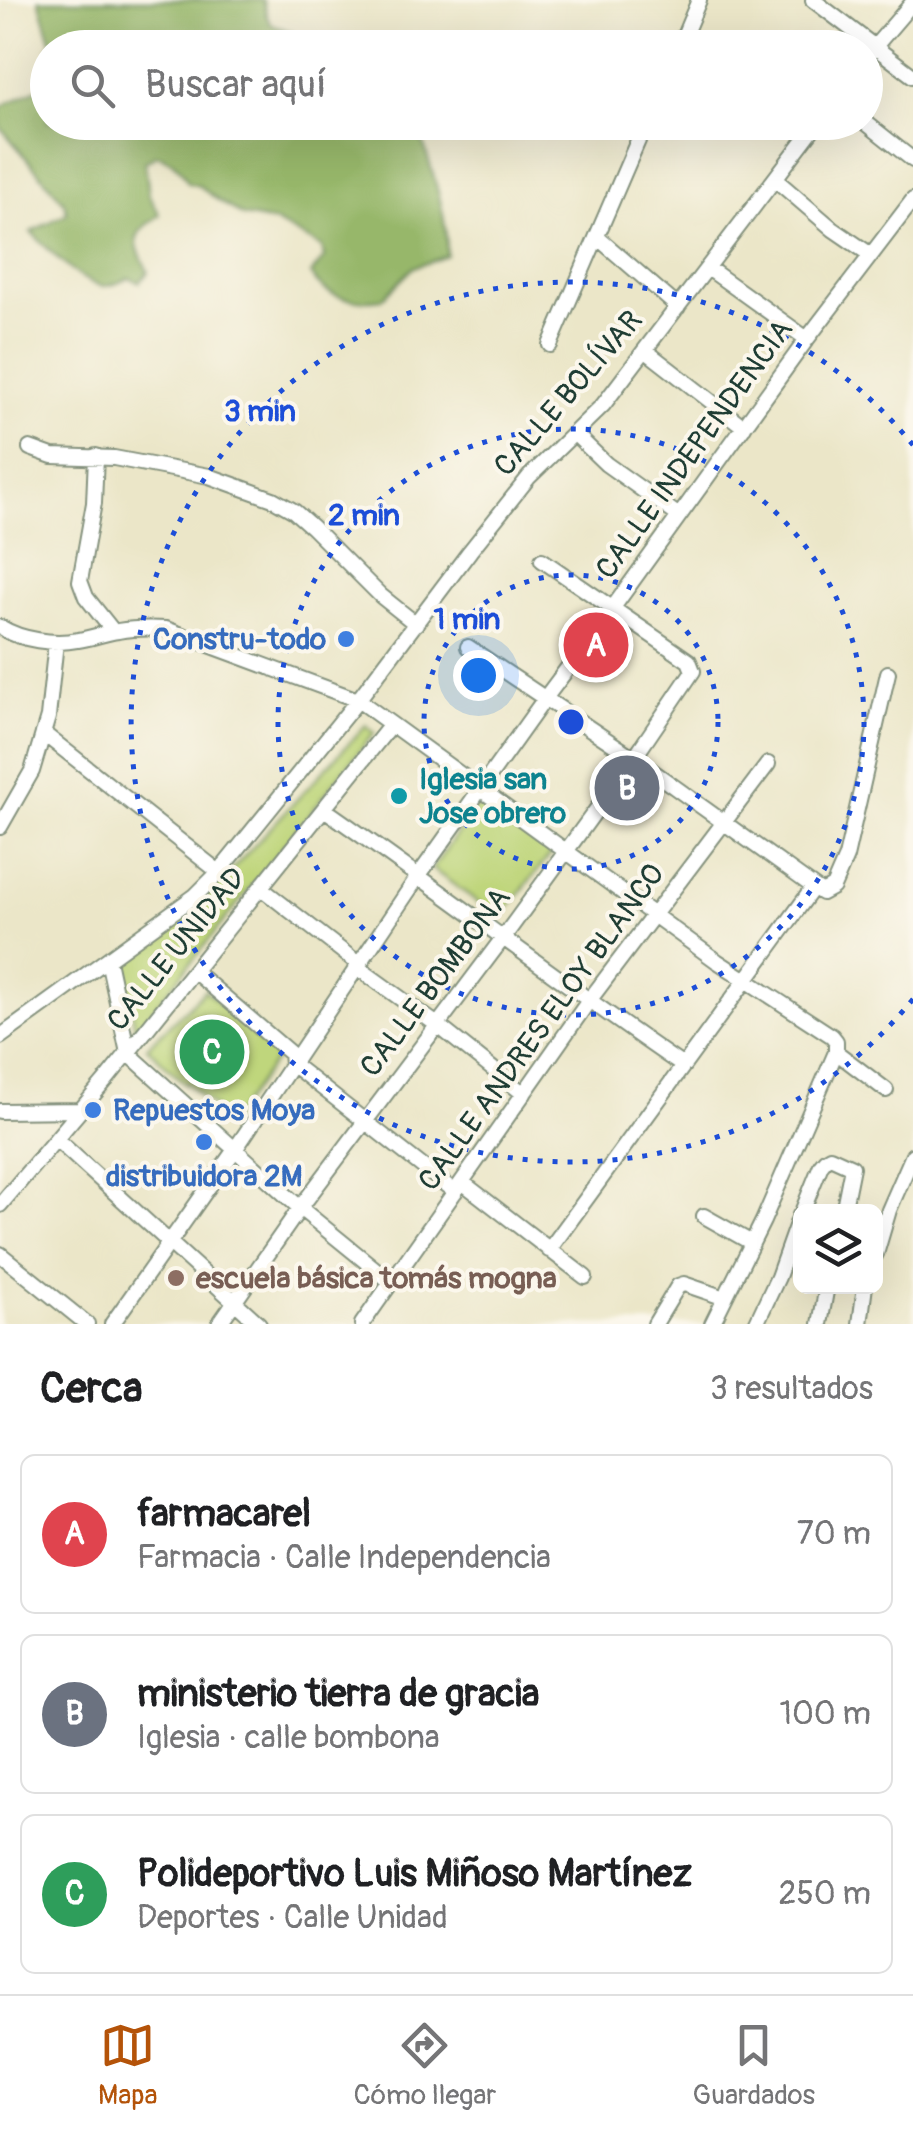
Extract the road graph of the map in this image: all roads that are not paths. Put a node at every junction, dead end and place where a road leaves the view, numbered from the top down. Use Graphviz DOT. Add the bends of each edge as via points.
graph roads {
  1 [pos="699,0"];
  2 [pos="813,0"];
  3 [pos="913,2"];
  4 [pos="686,30"];
  5 [pos="845,30"];
  6 [pos="883,36"];
  7 [pos="883,60"];
  8 [pos="913,76"];
  9 [pos="883,136"];
  10 [pos="638,140"];
  11 [pos="805,140"];
  12 [pos="913,160"];
  13 [pos="776,180"];
  14 [pos="913,200"];
  15 [pos="597,237"];
  16 [pos="871,255"];
  17 [pos="708,268"];
  18 [pos="678,306"];
  19 [pos="806,339"];
  20 [pos="550,344"];
  21 [pos="646,350"];
  22 [pos="744,427"];
  23 [pos="576,434"];
  24 [pos="30,448"];
  25 [pos="96,456"];
  26 [pos="679,516"];
  27 [pos="542,560"];
  28 [pos="612,609"];
  29 [pos="416,624"];
  30 [pos="0,627"];
  31 [pos="113,632"];
  32 [pos="56,642"];
  33 [pos="468,647"];
  34 [pos="888,673"];
  35 [pos="546,698"];
  36 [pos="358,700"];
  37 [pos="391,725"];
  38 [pos="44,733"];
  39 [pos="634,758"];
  40 [pos="768,764"];
  41 [pos="480,791"];
  42 [pos="324,809"];
  43 [pos="724,822"];
  44 [pos="0,827"];
  45 [pos="567,850"];
  46 [pos="219,872"];
  47 [pos="420,875"];
  48 [pos="261,888"];
  49 [pos="813,888"];
  50 [pos="655,914"];
  51 [pos="503,938"];
  52 [pos="108,960"];
  53 [pos="357,968"];
  54 [pos="194,971"];
  55 [pos="746,978"];
  56 [pos="588,1002"];
  57 [pos="436,1024"];
  58 [pos="0,1037"];
  59 [pos="128,1052"];
  60 [pos="836,1052"];
  61 [pos="292,1064"];
  62 [pos="682,1066"];
  63 [pos="886,1090"];
  64 [pos="524,1094"];
  65 [pos="81,1110"];
  66 [pos="0,1111"];
  67 [pos="365,1122"];
  68 [pos="56,1139"];
  69 [pos="236,1148"];
  70 [pos="912,1158"];
  71 [pos="458,1187"];
  72 [pos="805,1204"];
  73 [pos="844,1204"];
  74 [pos="0,1206"];
  75 [pos="300,1208"];
  76 [pos="704,1216"];
  77 [pos="883,1232"];
  78 [pos="793,1235"];
  79 [pos="168,1242"];
  80 [pos="752,1242"];
  81 [pos="550,1250"];
  82 [pos="0,1254"];
  83 [pos="585,1277"];
  84 [pos="391,1282"];
  85 [pos="826,1294"];
  86 [pos="865,1294"];
  87 [pos="725,1298"];
  88 [pos="235,1302"];
  89 [pos="88,1324"];
  90 [pos="112,1324"];
  91 [pos="219,1324"];
  92 [pos="259,1324"];
  93 [pos="362,1324"];
  94 [pos="655,1324"];
  95 [pos="712,1324"];
  96 [pos="756,1324"];
  97 [pos="820,1324"];
  98 [pos="860,1324"];
  1 -- 4 [label="street"];
  2 -- 5 [label="street"];
  3 -- 6 [label="street"];
  7 -- 8 [label="street"];
  9 -- 12 [label="street"];
  10 -- 15 [label="street"];
  11 -- 13 [label="street, CALLE BOLÍVAR"];
  13 -- 16 [label="street"];
  13 -- 17 [label="street, CALLE BOLÍVAR"];
  14 -- 16 [label="street, CALLE INDEPENDENCIA"];
  15 -- 18 [label="street"];
  15 -- 20 [label="street"];
  16 -- 19 [label="street, CALLE INDEPENDENCIA"];
  17 -- 18 [label="street, CALLE BOLÍVAR"];
  17 -- 19 [label="street"];
  18 -- 21 [label="street, CALLE BOLÍVAR"];
  19 -- 22 [label="street, CALLE INDEPENDENCIA"];
  21 -- 22 [label="street"];
  21 -- 23 [label="street, CALLE BOLÍVAR"];
  22 -- 26 [label="street, CALLE INDEPENDENCIA"];
  23 -- 26 [label="street"];
  23 -- 29 [label="street, CALLE BOLÍVAR" via="529,477"];
  24 -- 25 [label="street" via="52,456"];
  25 -- 29 [label="street" via="209,476 273,500 303,519"];
  25 -- 31 [label="street" via="80,581"];
  26 -- 28 [label="street, CALLE INDEPENDENCIA"];
  27 -- 28 [label="street"];
  28 -- 35 [label="street, CALLE INDEPENDENCIA"];
  28 -- 39 [label="street, CALLE BOMBONA" via="689,660 692,671"];
  29 -- 36 [label="street, CALLE BOLÍVAR"];
  30 -- 32 [label="street"];
  31 -- 32 [label="street"];
  31 -- 36 [label="street" via="166,629"];
  32 -- 38 [label="street"];
  33 -- 35 [label="street"];
  34 -- 49 [label="street" via="846,857 833,887 822,893"];
  35 -- 39 [label="street"];
  35 -- 41 [label="street, CALLE INDEPENDENCIA"];
  36 -- 37 [label="street"];
  36 -- 46 [label="street, CALLE BOLÍVAR"];
  37 -- 41 [label="street"];
  37 -- 42 [label="street, CALLE UNIDAD"];
  38 -- 44 [label="street" via="32,771"];
  38 -- 46 [label="street"];
  39 -- 43 [label="street"];
  39 -- 45 [label="street, CALLE BOMBONA"];
  40 -- 43 [label="street, CALLE ANDRES ELOY BLANCO"];
  41 -- 45 [label="street"];
  41 -- 47 [label="street, CALLE INDEPENDENCIA"];
  42 -- 47 [label="street"];
  42 -- 48 [label="street, CALLE UNIDAD"];
  43 -- 49 [label="street"];
  43 -- 50 [label="street, CALLE ANDRES ELOY BLANCO"];
  45 -- 50 [label="street"];
  45 -- 51 [label="street, CALLE BOMBONA"];
  46 -- 52 [label="street, CALLE BOLÍVAR"];
  47 -- 51 [label="street"];
  47 -- 53 [label="street, CALLE INDEPENDENCIA"];
  48 -- 53 [label="street"];
  48 -- 54 [label="street, CALLE UNIDAD"];
  49 -- 55 [label="street"];
  50 -- 55 [label="street"];
  50 -- 56 [label="street, CALLE ANDRES ELOY BLANCO"];
  51 -- 56 [label="street"];
  51 -- 57 [label="street, CALLE BOMBONA"];
  52 -- 58 [label="street, CALLE BOLÍVAR"];
  52 -- 59 [label="street"];
  53 -- 57 [label="street"];
  53 -- 61 [label="street, CALLE INDEPENDENCIA"];
  54 -- 59 [label="street, CALLE UNIDAD"];
  54 -- 61 [label="street" via="291,1054"];
  55 -- 60 [label="street" via="832,1036"];
  55 -- 62 [label="street"];
  56 -- 62 [label="street"];
  56 -- 64 [label="street, CALLE ANDRES ELOY BLANCO"];
  57 -- 64 [label="street"];
  57 -- 67 [label="street, CALLE BOMBONA"];
  59 -- 65 [label="street, CALLE UNIDAD"];
  59 -- 69 [label="street"];
  60 -- 63 [label="street"];
  60 -- 80 [label="street"];
  61 -- 67 [label="street"];
  61 -- 69 [label="street, CALLE INDEPENDENCIA"];
  62 -- 81 [label="street"];
  64 -- 71 [label="street, CALLE ANDRES ELOY BLANCO"];
  65 -- 66 [label="street"];
  65 -- 68 [label="street, CALLE UNIDAD"];
  67 -- 71 [label="street"];
  67 -- 75 [label="street, CALLE BOMBONA"];
  68 -- 74 [label="street, CALLE UNIDAD"];
  68 -- 79 [label="street"];
  69 -- 75 [label="street"];
  69 -- 79 [label="street, CALLE INDEPENDENCIA"];
  70 -- 77 [label="street"];
  71 -- 81 [label="street"];
  71 -- 84 [label="street, CALLE ANDRES ELOY BLANCO"];
  72 -- 73 [label="street" via="830,1158 852,1168"];
  75 -- 84 [label="street"];
  75 -- 88 [label="street, CALLE BOMBONA"];
  76 -- 80 [label="street"];
  78 -- 96 [label="street"];
  79 -- 88 [label="street"];
  79 -- 90 [label="street, CALLE INDEPENDENCIA"];
  80 -- 87 [label="street"];
  81 -- 83 [label="street"];
  82 -- 89 [label="street"];
  84 -- 93 [label="street, CALLE ANDRES ELOY BLANCO"];
  85 -- 97 [label="street"];
  86 -- 98 [label="street"];
  87 -- 94 [label="street" via="678,1286"];
  87 -- 95 [label="street"];
  88 -- 91 [label="street, CALLE BOMBONA"];
  88 -- 92 [label="street"];
}
